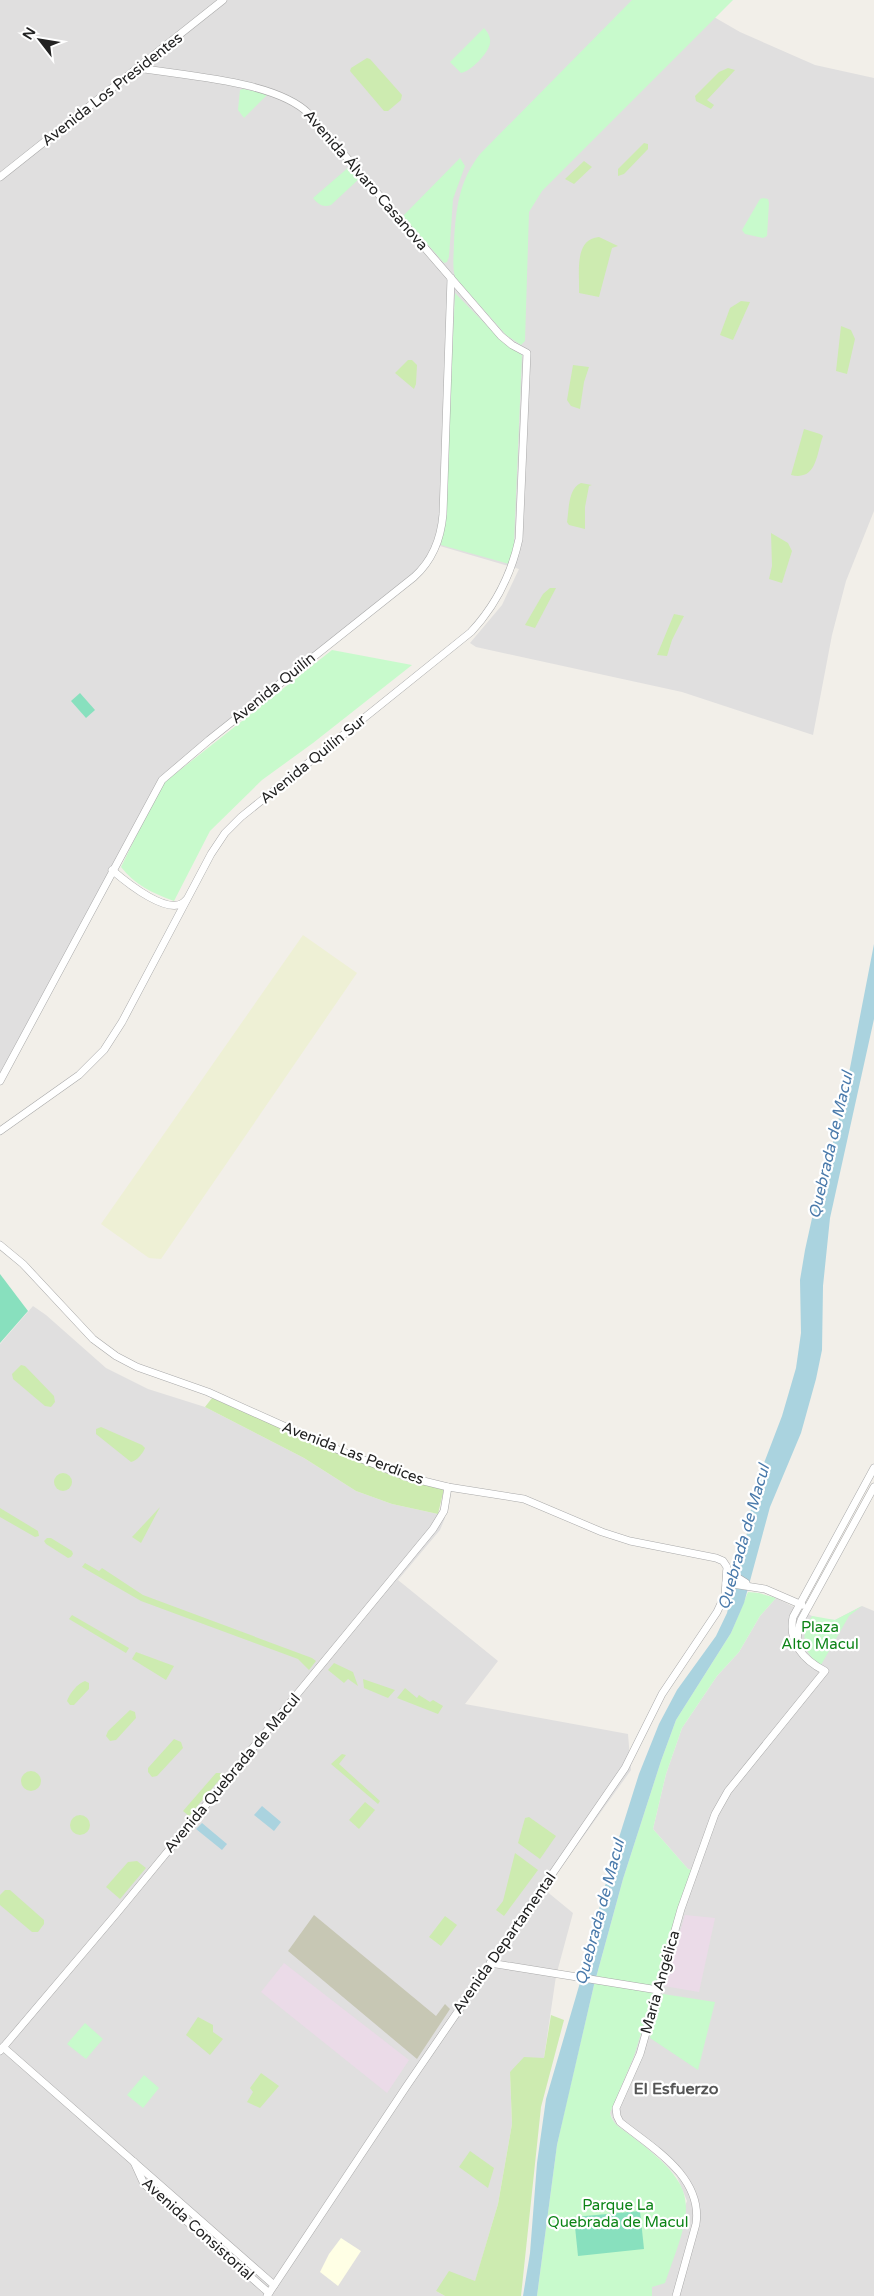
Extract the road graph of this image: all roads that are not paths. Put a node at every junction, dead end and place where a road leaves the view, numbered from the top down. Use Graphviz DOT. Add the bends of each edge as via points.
graph roads {
  1 [pos="223,0"];
  2 [pos="139,68"];
  3 [pos="0,177"];
  4 [pos="451,278"];
  5 [pos="527,353"];
  6 [pos="112,870"];
  7 [pos="189,897"];
  8 [pos="175,906"];
  9 [pos="177,921"];
  10 [pos="0,1081"];
  11 [pos="0,1131"];
  12 [pos="0,1245"];
  13 [pos="874,1468"];
  14 [pos="448,1487"];
  15 [pos="874,1487"];
  16 [pos="732,1581"];
  17 [pos="800,1604"];
  18 [pos="809,1608"];
  19 [pos="798,1647"];
  20 [pos="490,1963"];
  21 [pos="658,1990"];
  22 [pos="2,2049"];
  23 [pos="134,2161"];
  24 [pos="148,2173"];
  25 [pos="139,2175"];
  26 [pos="180,2201"];
  27 [pos="180,2214"];
  28 [pos="257,2270"];
  29 [pos="251,2277"];
  30 [pos="274,2285"];
  31 [pos="268,2294"];
  32 [pos="676,2296"];
  1 -- 2 [label="street, Avenida Los Presidentes"];
  2 -- 3 [label="street, Avenida Los Presidentes"];
  2 -- 4 [label="street, Avenida Álvaro Casanova" via="265,90 297,103"];
  4 -- 5 [label="street, Avenida Álvaro Casanova" via="501,336"];
  4 -- 6 [label="street, Avenida Quilín" via="443,514 434,552 414,577 166,775"];
  5 -- 7 [label="street, Avenida Quilín Sur" via="519,539 512,566 497,598 481,621 460,641 241,817 218,844"];
  6 -- 8 [label="street" via="138,891"];
  6 -- 10 [label="street, Avenida Quilín"];
  7 -- 8 [label="street" via="182,905"];
  7 -- 9 [label="street, Avenida Quilín Sur"];
  8 -- 9 [label="street" via="179,912"];
  9 -- 11 [label="street, Avenida Quilín Sur" via="104,1050 78,1075"];
  12 -- 14 [label="street, Avenida Las Perdices" via="24,1264 93,1339 116,1356 234,1403 326,1446 407,1477"];
  13 -- 17 [label="street"];
  14 -- 16 [label="street, Avenida Las Perdices" via="524,1499 630,1541 716,1558 726,1564"];
  14 -- 22 [label="street, Avenida Quebrada de Macul" via="441,1518 429,1534"];
  15 -- 18 [label="street"];
  16 -- 17 [label="street" via="772,1591"];
  16 -- 20 [label="street, Avenida Departamental" via="718,1612 662,1694 622,1772"];
  17 -- 18 [label="street"];
  17 -- 19 [label="street" via="792,1625 792,1637"];
  18 -- 19 [label="street" via="798,1630"];
  19 -- 21 [label="street, María Angélica" via="811,1662 825,1671 718,1807 681,1909"];
  20 -- 21 [label="street"];
  20 -- 30 [label="street, Avenida Departamental"];
  21 -- 32 [label="street, María Angélica" via="640,2054 618,2102 616,2114 620,2122 671,2163 687,2184 695,2203 698,2216"];
  22 -- 23 [label="street, Avenida Consistorial"];
  23 -- 24 [label="street, Avenida Consistorial"];
  23 -- 25 [label="street, Avenida Consistorial"];
  24 -- 25 [label="street"];
  24 -- 26 [label="street, Avenida Consistorial"];
  25 -- 27 [label="street, Avenida Consistorial" via="144,2184"];
  26 -- 27 [label="street"];
  26 -- 28 [label="street, Avenida Consistorial"];
  27 -- 29 [label="street, Avenida Consistorial"];
  28 -- 29 [label="street"];
  28 -- 30 [label="street, Avenida Consistorial"];
  29 -- 31 [label="street, Avenida Consistorial"];
  30 -- 31 [label="street, Avenida Departamental"];
}
